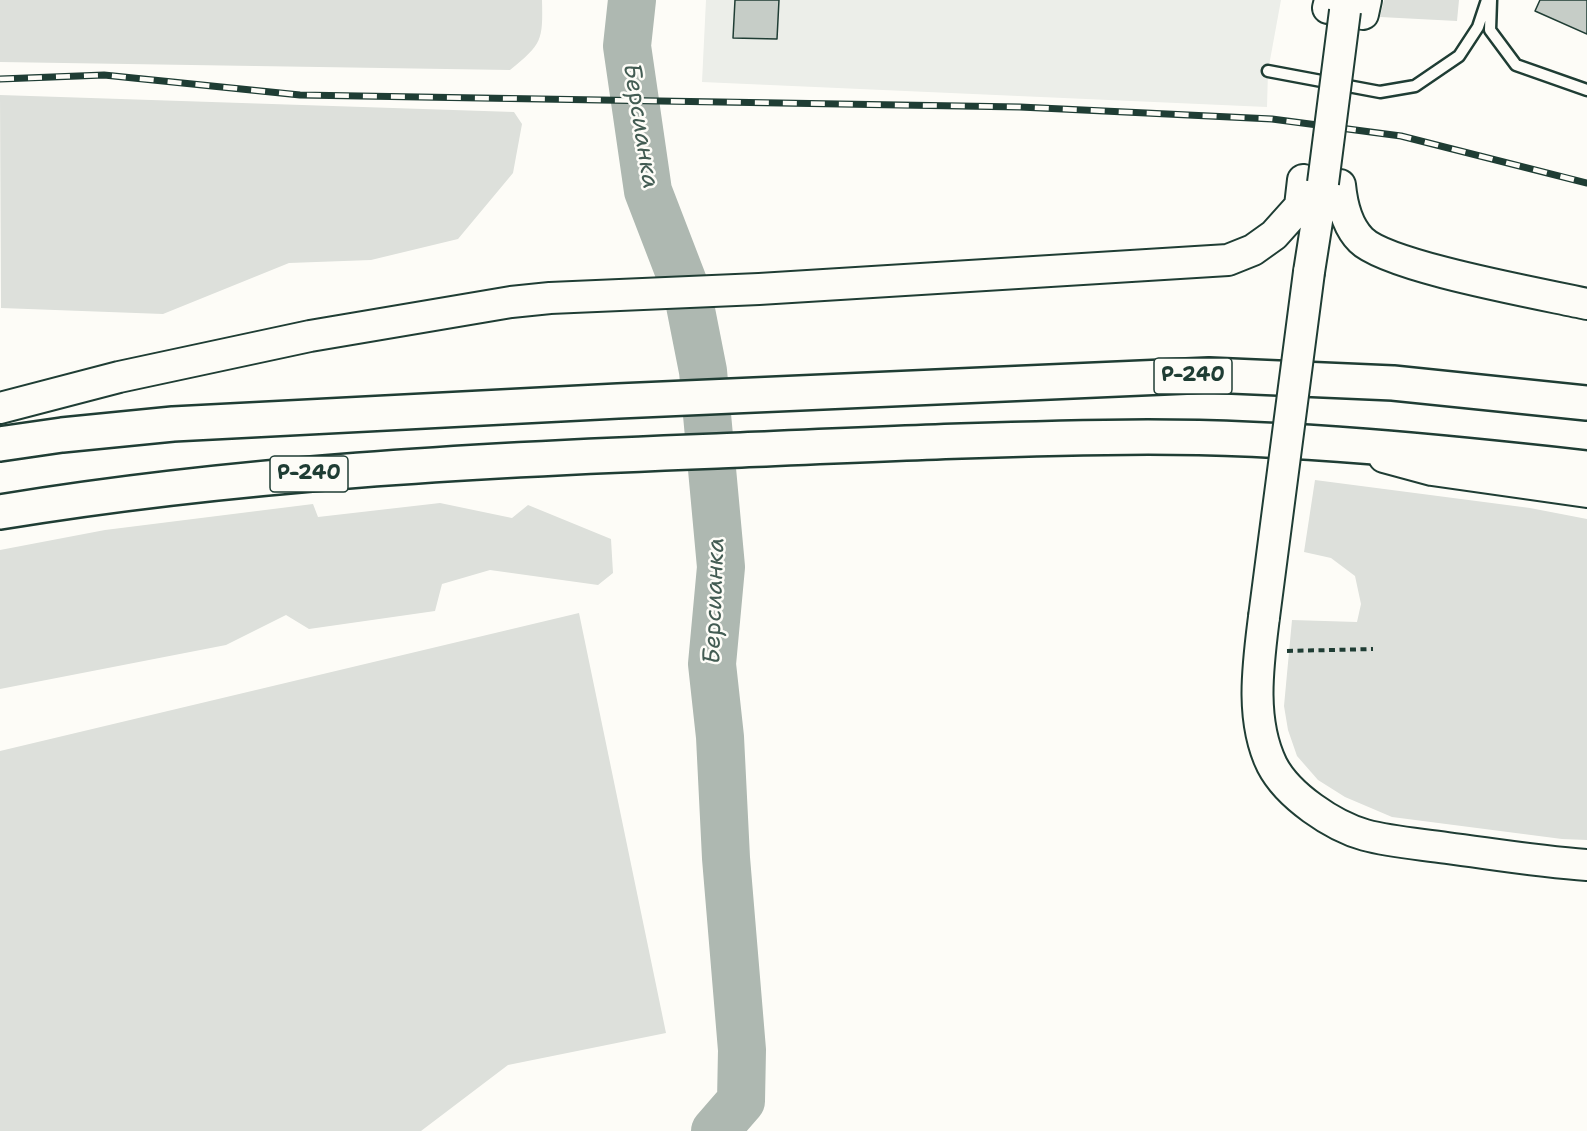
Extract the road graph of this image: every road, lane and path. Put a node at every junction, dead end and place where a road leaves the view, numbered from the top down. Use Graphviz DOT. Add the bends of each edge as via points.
graph roads {
  1 [pos="1489,0"];
  2 [pos="1347,6"];
  3 [pos="1268,71"];
  4 [pos="1587,90"];
  5 [pos="1322,183"];
  6 [pos="1587,304"];
  7 [pos="1587,403"];
  8 [pos="0,408"];
  9 [pos="0,444"];
  10 [pos="1347,447"];
  11 [pos="1587,468"];
  12 [pos="1587,492"];
  13 [pos="0,512"];
  14 [pos="1373,649"];
  15 [pos="1283,651"];
  16 [pos="1587,865"];
  1 -- 3 [label="lane" via="1478,27 1459,56 1415,86 1380,92"];
  1 -- 4 [label="lane" via="1490,30 1516,65"];
  2 -- 5 [label="street, bridge"];
  5 -- 6 [label="street" via="1342,204 1361,240 1379,253"];
  5 -- 8 [label="street" via="1274,235 1253,250 1227,260 759,289 550,297 310,336 119,377"];
  5 -- 16 [label="street, bridge" via="1258,688 1263,737 1273,766 1293,793 1322,815 1364,835"];
  7 -- 9 [label="highway, Р-240" via="1468,389 1209,375 172,424"];
  10 -- 11 [label="highway, Р-240"];
  10 -- 12 [label="street" via="1432,470"];
  10 -- 13 [label="highway, Р-240" via="1278,440 1150,437 621,454 245,479"];
  14 -- 15 [label="path"];
}
